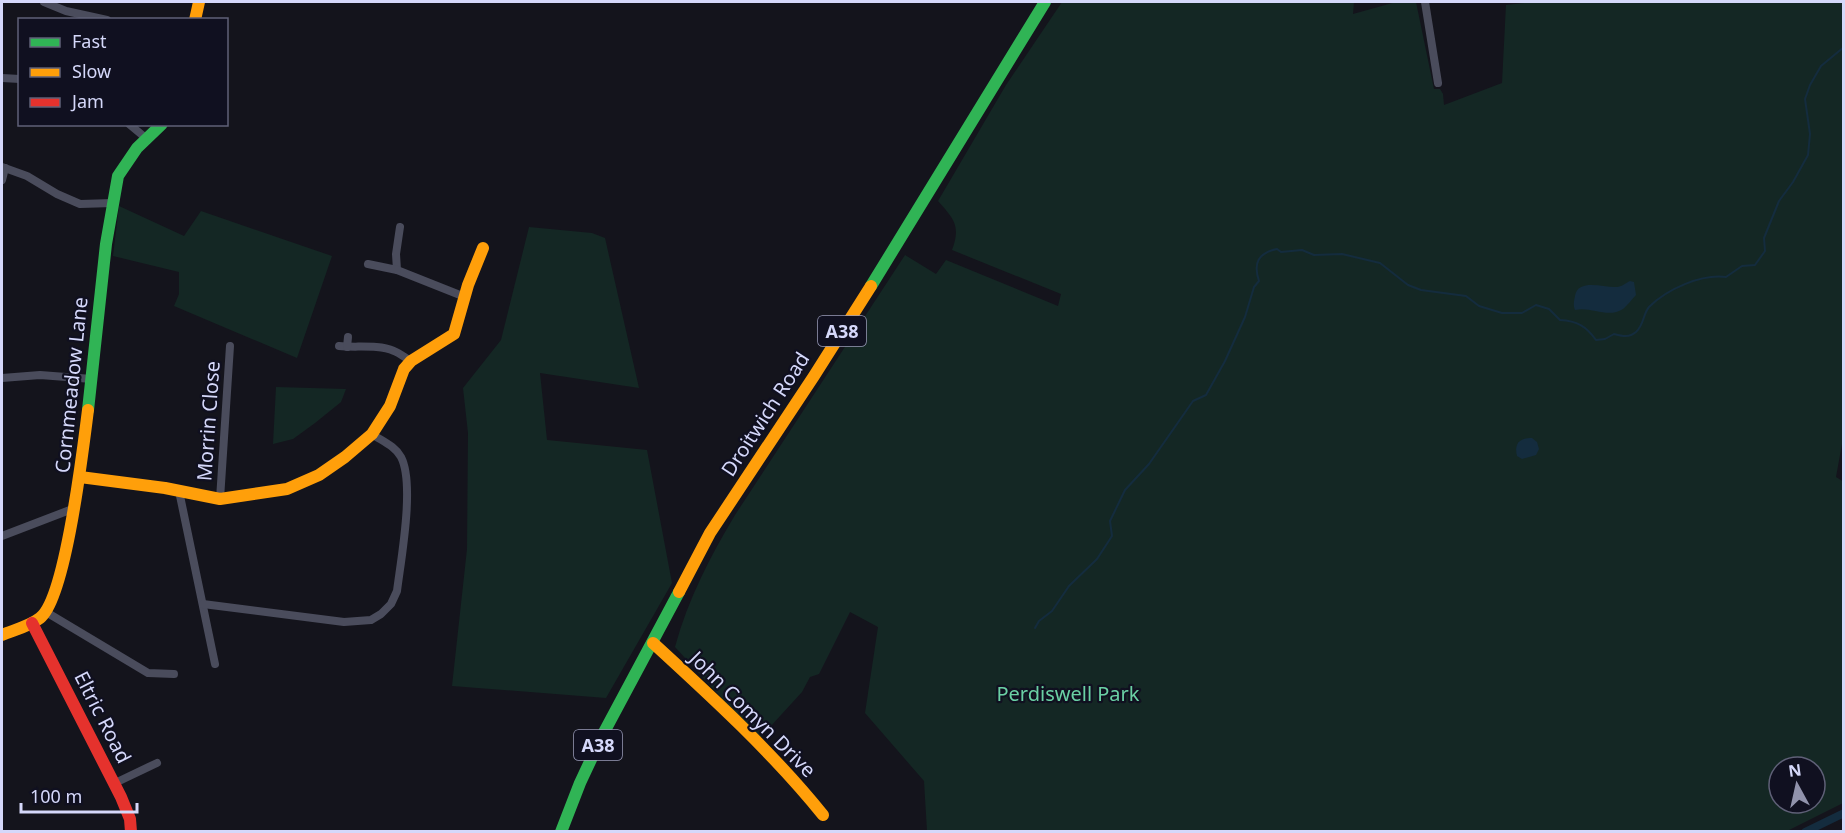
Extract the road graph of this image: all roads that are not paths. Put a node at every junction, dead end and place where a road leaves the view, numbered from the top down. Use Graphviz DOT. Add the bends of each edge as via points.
graph roads {
  1 [pos="44,2"];
  2 [pos="199,2"];
  3 [pos="1045,2"];
  4 [pos="1425,2"];
  5 [pos="98,18"];
  6 [pos="195,18"];
  7 [pos="2,78"];
  8 [pos="18,79"];
  9 [pos="1438,83"];
  10 [pos="131,126"];
  11 [pos="160,126"];
  12 [pos="147,139"];
  13 [pos="3,167"];
  14 [pos="2,180"];
  15 [pos="113,203"];
  16 [pos="400,227"];
  17 [pos="483,248"];
  18 [pos="368,264"];
  19 [pos="397,270"];
  20 [pos="465,297"];
  21 [pos="348,337"];
  22 [pos="230,346"];
  23 [pos="411,361"];
  24 [pos="2,378"];
  25 [pos="92,379"];
  26 [pos="372,434"];
  27 [pos="80,477"];
  28 [pos="179,490"];
  29 [pos="220,499"];
  30 [pos="75,508"];
  31 [pos="2,536"];
  32 [pos="203,604"];
  33 [pos="46,612"];
  34 [pos="32,623"];
  35 [pos="2,635"];
  36 [pos="653,643"];
  37 [pos="214,664"];
  38 [pos="174,674"];
  39 [pos="157,763"];
  40 [pos="114,783"];
  41 [pos="824,815"];
  42 [pos="131,831"];
  43 [pos="561,831"];
  1 -- 5 [label="street"];
  2 -- 6 [label="street"];
  3 -- 36 [label="street, Droitwich Road / A38" via="917,214 709,534"];
  4 -- 9 [label="street"];
  7 -- 8 [label="street"];
  10 -- 12 [label="street"];
  11 -- 12 [label="street, Cornmeadow Lane"];
  12 -- 15 [label="street, Cornmeadow Lane" via="118,176"];
  13 -- 14 [label="street"];
  13 -- 15 [label="street" via="80,204"];
  15 -- 25 [label="street, Cornmeadow Lane"];
  16 -- 19 [label="street"];
  17 -- 20 [label="street"];
  18 -- 19 [label="street"];
  19 -- 20 [label="street"];
  20 -- 23 [label="street" via="453,334"];
  21 -- 23 [label="street" via="343,347 394,351"];
  22 -- 29 [label="street, Morrin Close"];
  23 -- 26 [label="street"];
  24 -- 25 [label="street" via="40,375"];
  25 -- 27 [label="street, Cornmeadow Lane"];
  26 -- 29 [label="street" via="308,480 286,489"];
  26 -- 32 [label="street" via="400,455 407,490 397,591 391,604 371,620 344,622"];
  27 -- 28 [label="street"];
  27 -- 30 [label="street, Cornmeadow Lane"];
  28 -- 29 [label="street"];
  28 -- 32 [label="street"];
  30 -- 31 [label="street"];
  30 -- 33 [label="street, Cornmeadow Lane" via="52,603"];
  32 -- 37 [label="street"];
  33 -- 34 [label="street"];
  33 -- 38 [label="street" via="148,673"];
  34 -- 35 [label="street"];
  34 -- 40 [label="street, Eltric Road"];
  36 -- 41 [label="street, John Comyn Drive" via="701,687"];
  36 -- 43 [label="street, Droitwich Road / A38" via="592,756"];
  39 -- 40 [label="street"];
  40 -- 42 [label="street, Eltric Road" via="130,819"];
}
